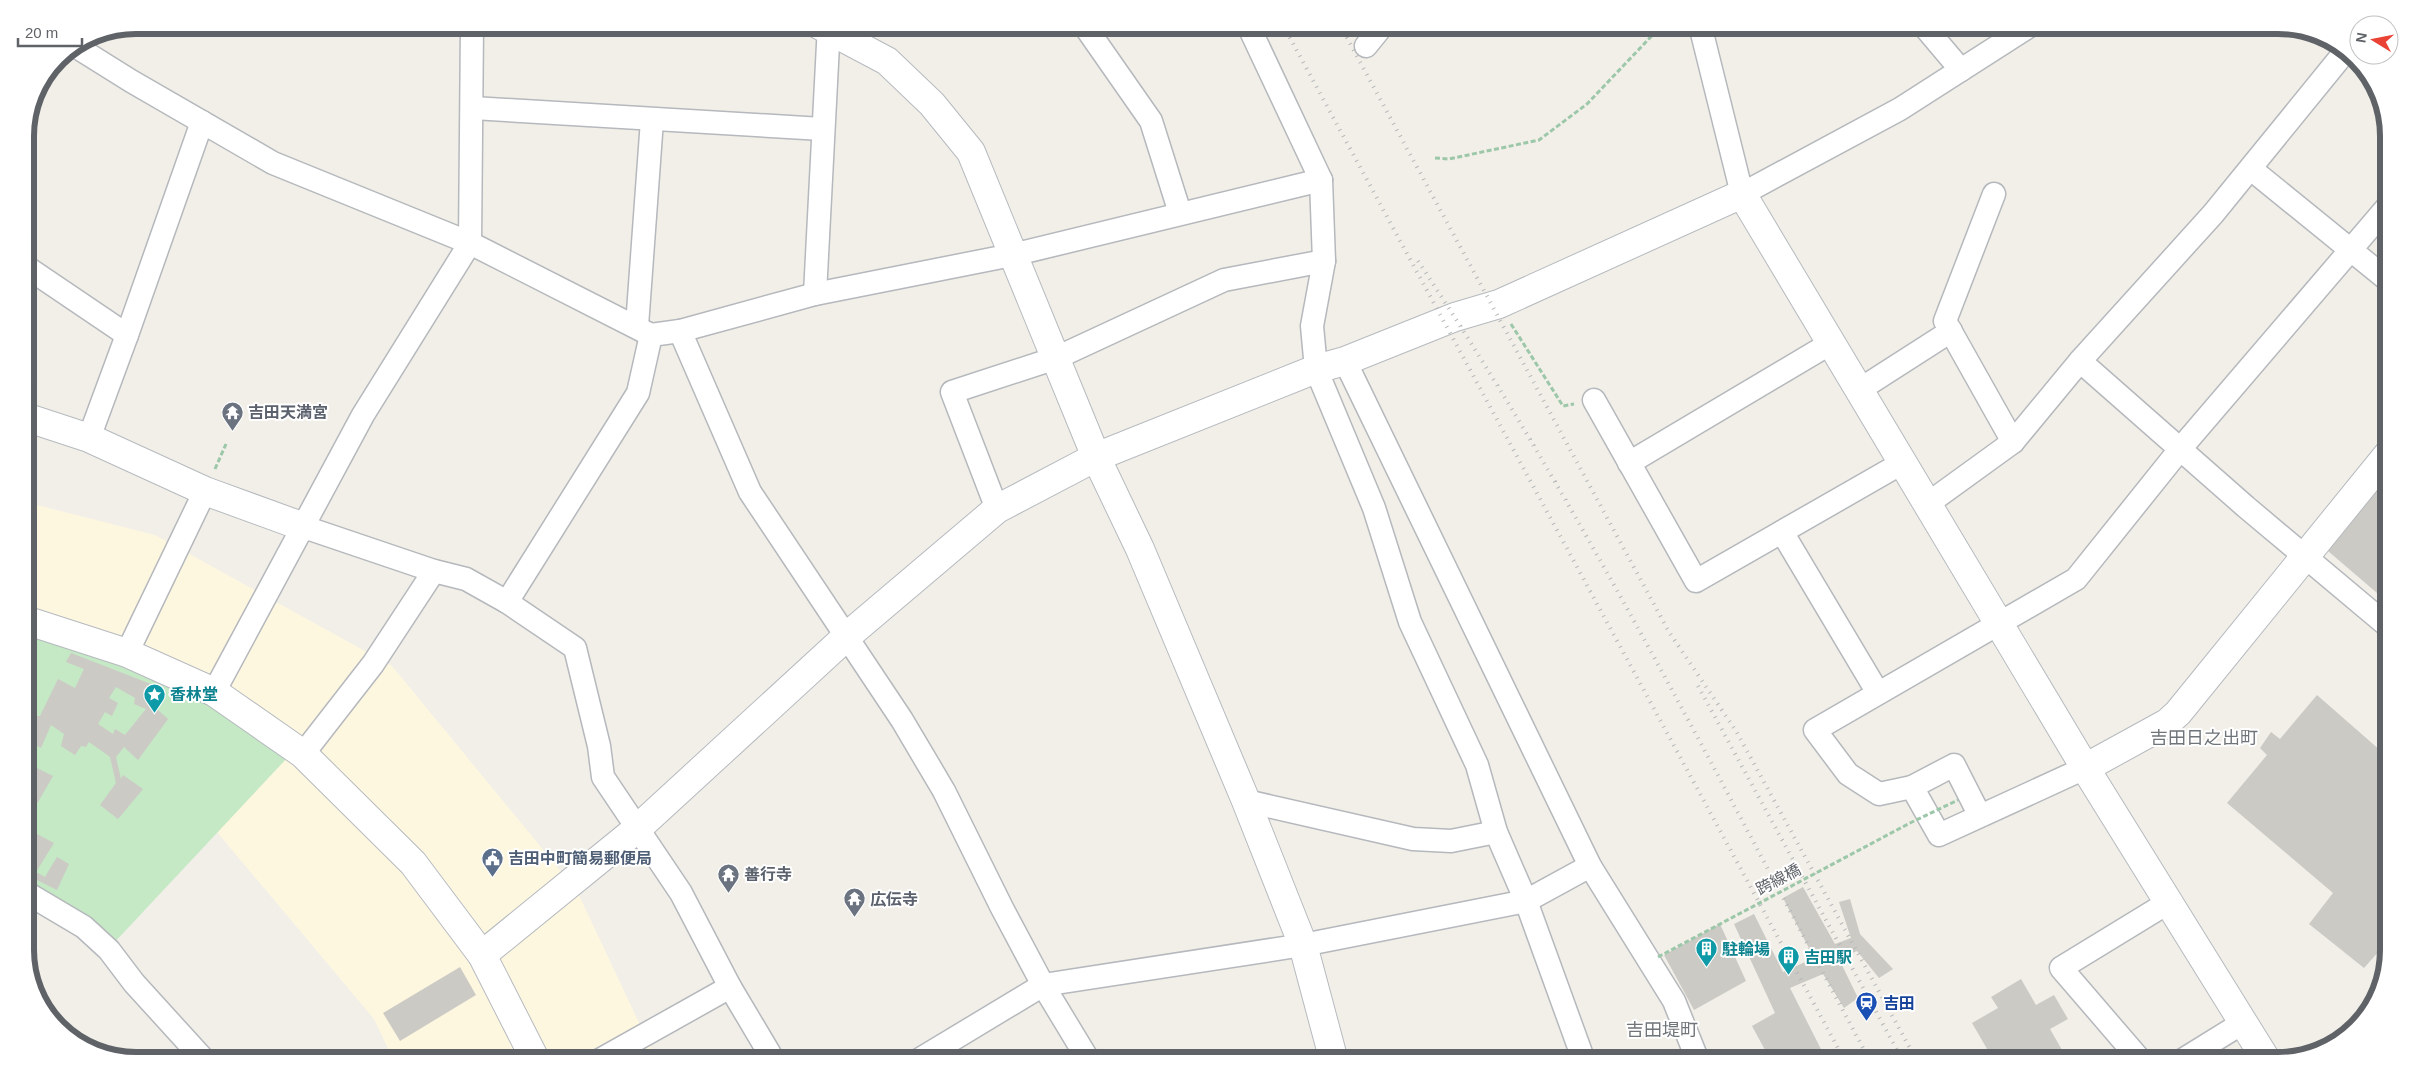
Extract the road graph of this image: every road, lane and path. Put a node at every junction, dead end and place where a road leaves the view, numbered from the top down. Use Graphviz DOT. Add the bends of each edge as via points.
graph roads {
  1 [pos="472,34"];
  2 [pos="825,34"];
  3 [pos="839,34"];
  4 [pos="1090,34"];
  5 [pos="1252,34"];
  6 [pos="1376,34"];
  7 [pos="1653,34"];
  8 [pos="1702,34"];
  9 [pos="1931,34"];
  10 [pos="2017,34"];
  11 [pos="1366,46"];
  12 [pos="81,50"];
  13 [pos="2341,56"];
  14 [pos="1961,70"];
  15 [pos="473,108"];
  16 [pos="652,120"];
  17 [pos="202,122"];
  18 [pos="822,129"];
  19 [pos="1434,158"];
  20 [pos="2251,169"];
  21 [pos="1321,180"];
  22 [pos="1742,194"];
  23 [pos="1994,194"];
  24 [pos="1180,213"];
  25 [pos="2380,216"];
  26 [pos="470,244"];
  27 [pos="2352,251"];
  28 [pos="1012,255"];
  29 [pos="1324,261"];
  30 [pos="34,272"];
  31 [pos="2380,274"];
  32 [pos="815,294"];
  33 [pos="1499,304"];
  34 [pos="644,331"];
  35 [pos="680,331"];
  36 [pos="1951,331"];
  37 [pos="128,335"];
  38 [pos="1830,343"];
  39 [pos="1056,358"];
  40 [pos="1345,361"];
  41 [pos="2080,361"];
  42 [pos="1316,369"];
  43 [pos="1859,390"];
  44 [pos="1594,400"];
  45 [pos="34,420"];
  46 [pos="88,438"];
  47 [pos="2013,442"];
  48 [pos="2182,448"];
  49 [pos="1096,457"];
  50 [pos="1629,463"];
  51 [pos="1902,463"];
  52 [pos="2380,464"];
  53 [pos="206,492"];
  54 [pos="1926,505"];
  55 [pos="997,509"];
  56 [pos="304,527"];
  57 [pos="1782,532"];
  58 [pos="2306,556"];
  59 [pos="434,572"];
  60 [pos="507,602"];
  61 [pos="2380,619"];
  62 [pos="34,623"];
  63 [pos="1998,624"];
  64 [pos="846,637"];
  65 [pos="127,653"];
  66 [pos="214,692"];
  67 [pos="1878,693"];
  68 [pos="303,754"];
  69 [pos="2085,768"];
  70 [pos="1912,787"];
  71 [pos="1958,800"];
  72 [pos="1246,801"];
  73 [pos="1980,816"];
  74 [pos="638,828"];
  75 [pos="1496,832"];
  76 [pos="1590,866"];
  77 [pos="34,897"];
  78 [pos="1526,901"];
  79 [pos="2170,902"];
  80 [pos="1302,945"];
  81 [pos="482,955"];
  82 [pos="1658,957"];
  83 [pos="1043,985"];
  84 [pos="730,987"];
  85 [pos="2244,1022"];
  86 [pos="197,1052"];
  87 [pos="531,1052"];
  88 [pos="614,1052"];
  89 [pos="769,1052"];
  90 [pos="935,1052"];
  91 [pos="1084,1052"];
  92 [pos="1332,1052"];
  93 [pos="1581,1052"];
  94 [pos="1694,1052"];
  95 [pos="2133,1052"];
  96 [pos="2196,1052"];
  97 [pos="2262,1052"];
  1 -- 15 [label="street"];
  2 -- 18 [label="street"];
  3 -- 28 [label="street" via="887,61 932,104 970,152"];
  4 -- 24 [label="street" via="1151,121"];
  5 -- 21 [label="street"];
  6 -- 11 [label="street"];
  7 -- 19 [label="path" via="1587,104 1539,140 1449,158"];
  8 -- 22 [label="street"];
  9 -- 14 [label="street"];
  10 -- 14 [label="street"];
  12 -- 17 [label="street"];
  13 -- 20 [label="street"];
  14 -- 22 [label="street" via="1900,109"];
  15 -- 16 [label="street"];
  15 -- 26 [label="street"];
  16 -- 18 [label="street"];
  16 -- 34 [label="street"];
  17 -- 26 [label="street" via="273,163"];
  17 -- 37 [label="street"];
  18 -- 32 [label="street"];
  20 -- 27 [label="street"];
  20 -- 41 [label="street"];
  21 -- 24 [label="street"];
  21 -- 29 [label="street"];
  22 -- 33 [label="street"];
  22 -- 38 [label="street"];
  23 -- 36 [label="street" via="1945,321"];
  24 -- 28 [label="street"];
  25 -- 27 [label="street"];
  26 -- 34 [label="street"];
  26 -- 56 [label="street" via="363,415"];
  27 -- 31 [label="street"];
  27 -- 48 [label="street"];
  28 -- 32 [label="street"];
  28 -- 39 [label="street"];
  29 -- 39 [label="street" via="1224,280"];
  29 -- 42 [label="street" via="1312,326"];
  30 -- 37 [label="street"];
  32 -- 35 [label="street"];
  33 -- 40 [label="street" via="1455,317"];
  33 -- 44 [label="path" via="1563,406"];
  34 -- 35 [label="street"];
  34 -- 60 [label="street" via="638,392"];
  35 -- 64 [label="street" via="750,492"];
  36 -- 43 [label="street"];
  36 -- 47 [label="street"];
  37 -- 46 [label="street"];
  38 -- 43 [label="street"];
  38 -- 50 [label="street"];
  39 -- 49 [label="street"];
  39 -- 55 [label="street" via="952,392"];
  40 -- 42 [label="street"];
  40 -- 76 [label="street"];
  41 -- 47 [label="street"];
  41 -- 48 [label="street"];
  42 -- 49 [label="street"];
  42 -- 75 [label="street" via="1374,508 1410,622 1477,765"];
  43 -- 51 [label="street"];
  44 -- 50 [label="street"];
  45 -- 46 [label="street"];
  46 -- 53 [label="street"];
  47 -- 54 [label="street"];
  48 -- 58 [label="street"];
  48 -- 63 [label="street" via="2076,579"];
  49 -- 55 [label="street"];
  49 -- 72 [label="street" via="1140,549"];
  50 -- 57 [label="street" via="1696,581"];
  51 -- 54 [label="street"];
  51 -- 57 [label="street"];
  52 -- 58 [label="street"];
  53 -- 56 [label="street"];
  53 -- 65 [label="street"];
  54 -- 63 [label="street"];
  55 -- 64 [label="street"];
  56 -- 59 [label="street"];
  56 -- 66 [label="street"];
  57 -- 67 [label="street"];
  58 -- 61 [label="street"];
  58 -- 69 [label="street" via="2178,713 2167,723"];
  59 -- 60 [label="street" via="466,580"];
  59 -- 68 [label="street" via="373,664"];
  60 -- 74 [label="street" via="575,648 603,777"];
  62 -- 65 [label="street"];
  63 -- 67 [label="street"];
  63 -- 69 [label="street"];
  64 -- 74 [label="street"];
  64 -- 83 [label="street" via="902,720 944,791"];
  65 -- 66 [label="street"];
  66 -- 68 [label="street"];
  67 -- 70 [label="street" via="1815,730 1848,774 1880,794"];
  68 -- 81 [label="street" via="413,863"];
  69 -- 73 [label="street"];
  69 -- 79 [label="street"];
  70 -- 73 [label="street" via="1939,835"];
  70 -- 73 [label="street" via="1954,765"];
  71 -- 82 [label="path, 跨線橋, bridge"];
  72 -- 75 [label="street" via="1412,839 1451,841"];
  72 -- 80 [label="street"];
  74 -- 81 [label="street"];
  74 -- 84 [label="street" via="681,893"];
  75 -- 78 [label="street"];
  76 -- 78 [label="street"];
  76 -- 94 [label="street" via="1674,1000"];
  77 -- 86 [label="street" via="84,927 109,950 134,983"];
  78 -- 80 [label="street"];
  78 -- 93 [label="street"];
  79 -- 85 [label="street"];
  79 -- 95 [label="street" via="2061,968"];
  80 -- 83 [label="street"];
  80 -- 92 [label="street"];
  81 -- 87 [label="street"];
  83 -- 90 [label="street"];
  83 -- 91 [label="street"];
  84 -- 88 [label="street"];
  84 -- 89 [label="street"];
  85 -- 96 [label="street"];
  85 -- 97 [label="street"];
}
